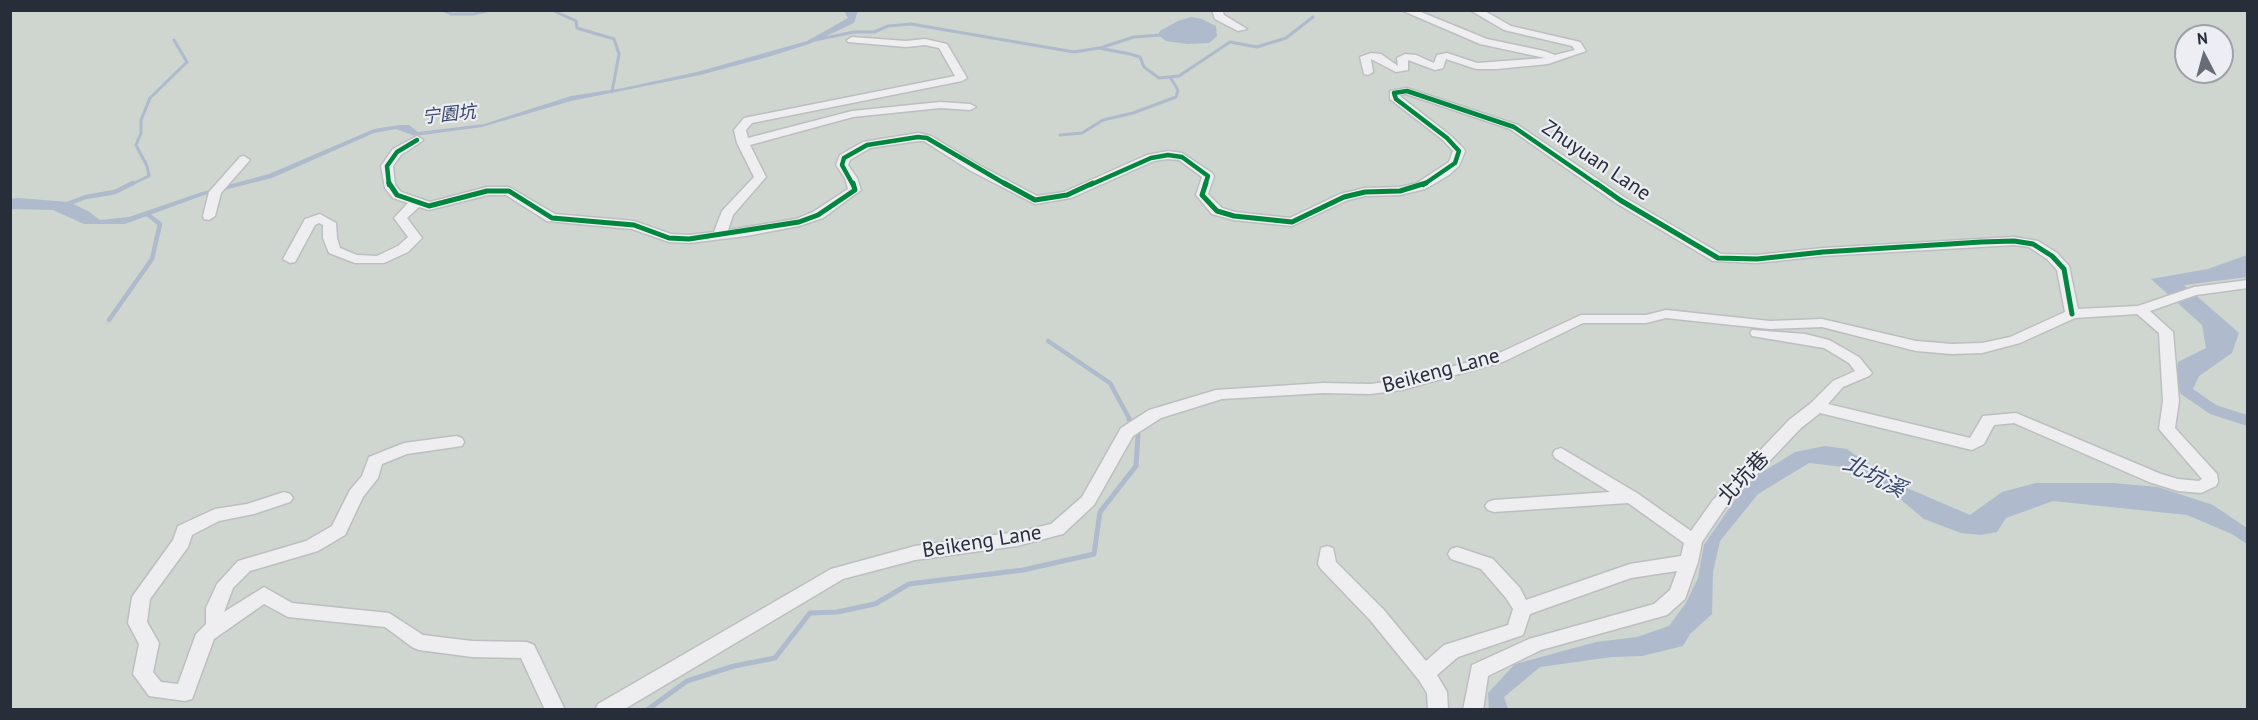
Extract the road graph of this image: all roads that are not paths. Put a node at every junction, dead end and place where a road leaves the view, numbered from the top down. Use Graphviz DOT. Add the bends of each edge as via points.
graph roads {
  1 [pos="1217,10"];
  2 [pos="1406,10"];
  3 [pos="1475,10"];
  4 [pos="1242,29"];
  5 [pos="852,40"];
  6 [pos="1553,58"];
  7 [pos="1368,72"];
  8 [pos="970,107"];
  9 [pos="417,140"];
  10 [pos="743,143"];
  11 [pos="244,160"];
  12 [pos="417,202"];
  13 [pos="209,216"];
  14 [pos="718,236"];
  15 [pos="290,259"];
  16 [pos="2247,284"];
  17 [pos="2140,310"];
  18 [pos="2072,314"];
  19 [pos="1646,319"];
  20 [pos="1817,407"];
  21 [pos="456,442"];
  22 [pos="1561,454"];
  23 [pos="1630,497"];
  24 [pos="284,498"];
  25 [pos="1494,506"];
  26 [pos="1693,541"];
  27 [pos="1327,553"];
  28 [pos="1457,554"];
  29 [pos="1689,562"];
  30 [pos="1522,609"];
  31 [pos="215,628"];
  32 [pos="1425,674"];
  33 [pos="555,710"];
  34 [pos="605,710"];
  35 [pos="1438,710"];
  36 [pos="1473,710"];
  1 -- 4 [label="street" via="1219,16"];
  2 -- 6 [label="street" via="1484,42"];
  3 -- 6 [label="street" via="1508,28 1576,44 1581,51"];
  5 -- 10 [label="street" via="943,46 962,78 748,120 740,130"];
  6 -- 7 [label="street" via="1476,66 1447,56 1435,67 1409,56 1402,58 1404,68 1396,69 1371,56 1365,57"];
  8 -- 10 [label="street" via="940,105 852,114"];
  9 -- 12 [label="street, Zhuyuan Lane" via="397,153 386,173 397,195"];
  10 -- 14 [label="street" via="760,177 726,214"];
  11 -- 13 [label="street" via="215,192"];
  12 -- 14 [label="street, Zhuyuan Lane" via="429,206 487,191 509,191 552,218 634,225 669,238"];
  12 -- 15 [label="street" via="400,218 415,238 403,249 379,260 356,259 334,250 330,223 320,218 310,222"];
  14 -- 18 [label="street, Zhuyuan Lane" via="818,214 855,190 842,165 844,158 867,145 918,137 927,138 1035,200 1067,195 1151,158 1182,156 1208,176 1202,195 1217,211 1292,222 1344,197 1421,186 1455,163 1459,151 1448,138 1400,103 1394,93 1398,90 1514,127 1620,200 1718,258 1757,259 1971,243 2033,244 2064,269"];
  16 -- 17 [label="street, Beikeng Lane" via="2194,291"];
  17 -- 18 [label="street, Beikeng Lane"];
  17 -- 20 [label="street" via="2166,332 2171,401 2168,429 2211,478 2201,487 2155,478 2016,418 1989,420 1972,444"];
  18 -- 19 [label="street, Beikeng Lane" via="2015,340 1982,348 1952,349 1916,346 1822,323 1770,325 1666,314"];
  19 -- 20 [label="street, 北坑巷" via="1828,345 1854,360 1864,373 1838,384"];
  19 -- 34 [label="street, Beikeng Lane" via="1581,319 1500,358 1402,385 1221,394 1155,414 1127,432 1088,501 1056,530 915,553 837,574"];
  20 -- 26 [label="street, 北坑巷" via="1795,424 1719,504"];
  21 -- 31 [label="street" via="404,449 375,461 370,478 356,494 339,530 312,546 244,566 226,584 215,608"];
  22 -- 23 [label="street"];
  23 -- 25 [label="street"];
  23 -- 26 [label="street"];
  24 -- 31 [label="street" via="248,510 215,515 184,531 182,542 141,597 137,623 149,643 143,674 156,690 184,693 206,634"];
  26 -- 29 [label="street, 北坑巷"];
  27 -- 32 [label="street" via="1326,564 1377,615"];
  28 -- 30 [label="street" via="1487,564"];
  29 -- 30 [label="street" via="1630,571"];
  29 -- 36 [label="street, 北坑巷" via="1678,594 1659,610 1536,644 1479,670"];
  30 -- 32 [label="street" via="1516,630 1451,651"];
  31 -- 33 [label="street" via="264,594 288,610 389,620 419,642 472,649 527,650"];
  32 -- 35 [label="street" via="1437,692"];
}
